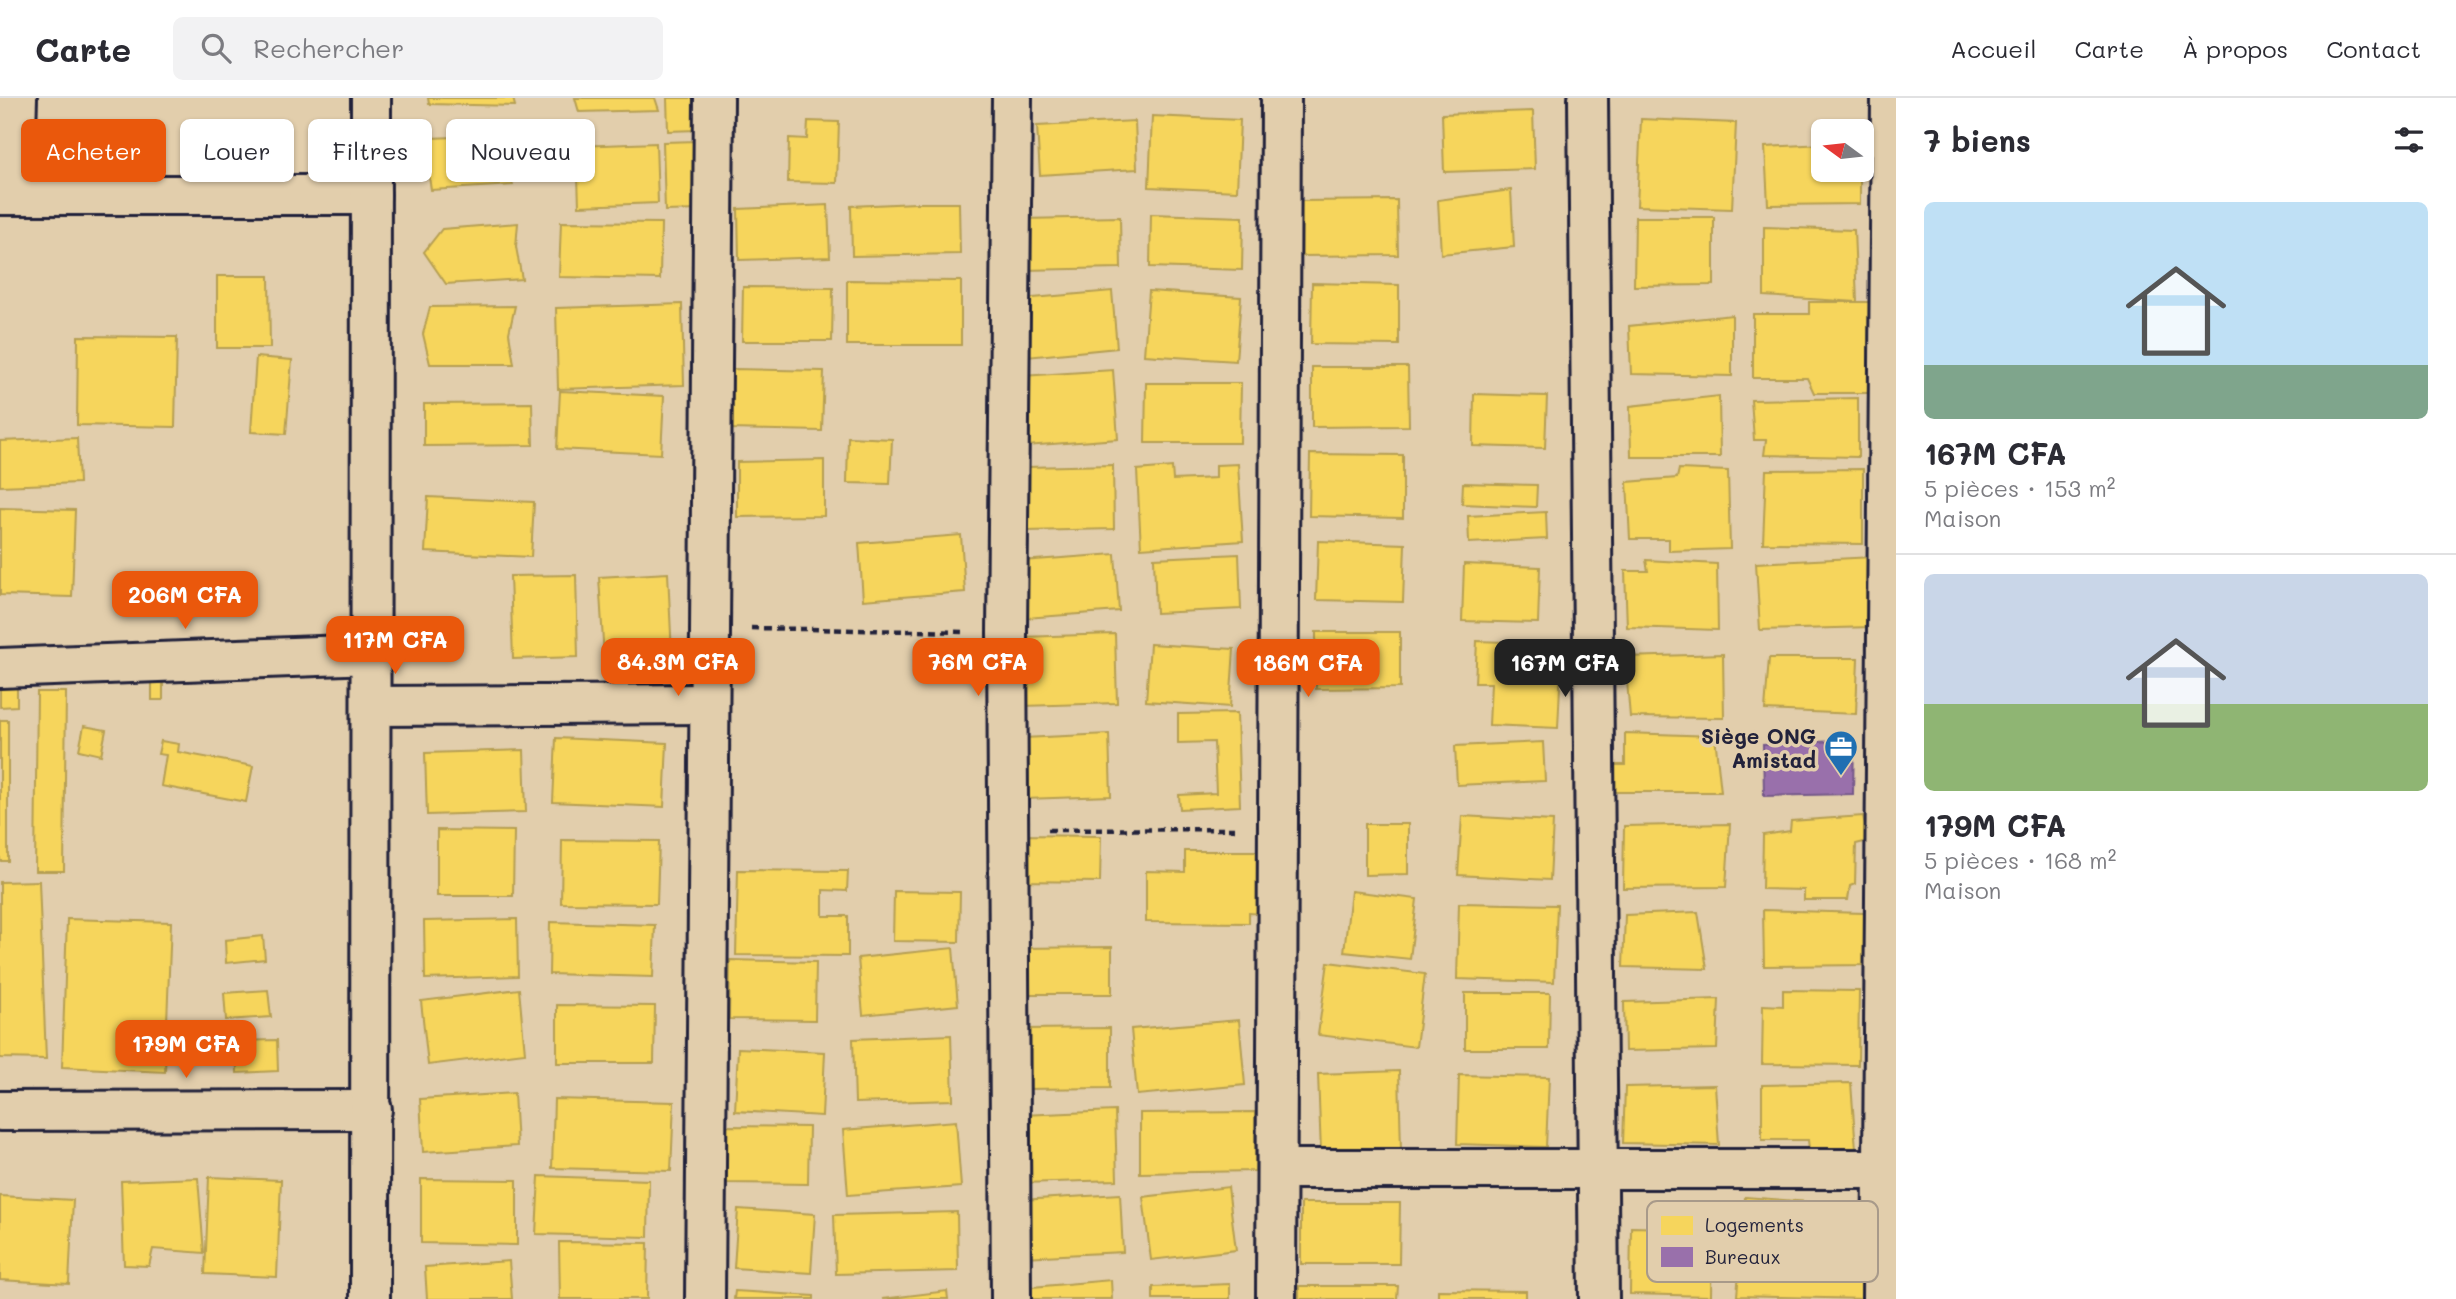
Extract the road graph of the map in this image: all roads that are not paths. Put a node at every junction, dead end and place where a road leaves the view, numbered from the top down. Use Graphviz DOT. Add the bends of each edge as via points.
graph roads {
  1 [pos="17,98"];
  2 [pos="371,98"];
  3 [pos="714,98"];
  4 [pos="1012,98"];
  5 [pos="1281,98"];
  6 [pos="1588,98"];
  7 [pos="1891,98"];
  8 [pos="7,195"];
  9 [pos="371,195"];
  10 [pos="372,654"];
  11 [pos="0,667"];
  12 [pos="708,704"];
  13 [pos="371,706"];
  14 [pos="372,1110"];
  15 [pos="0,1111"];
  16 [pos="1277,1169"];
  17 [pos="1600,1169"];
  18 [pos="1890,1169"];
  19 [pos="370,1299"];
  20 [pos="705,1299"];
  21 [pos="1011,1299"];
  22 [pos="1276,1299"];
  23 [pos="1600,1299"];
  24 [pos="1882,1299"];
  1 -- 8 [label="street"];
  2 -- 9 [label="street"];
  3 -- 12 [label="street"];
  4 -- 21 [label="street" via="1007,633"];
  5 -- 16 [label="street"];
  6 -- 17 [label="street"];
  7 -- 18 [label="street"];
  8 -- 9 [label="street"];
  9 -- 10 [label="street"];
  10 -- 11 [label="street"];
  10 -- 13 [label="street"];
  12 -- 13 [label="street"];
  12 -- 20 [label="street"];
  13 -- 14 [label="street"];
  14 -- 15 [label="street"];
  14 -- 19 [label="street"];
  16 -- 17 [label="street"];
  16 -- 22 [label="street"];
  17 -- 18 [label="street"];
  17 -- 23 [label="street"];
  18 -- 24 [label="street"];
}
